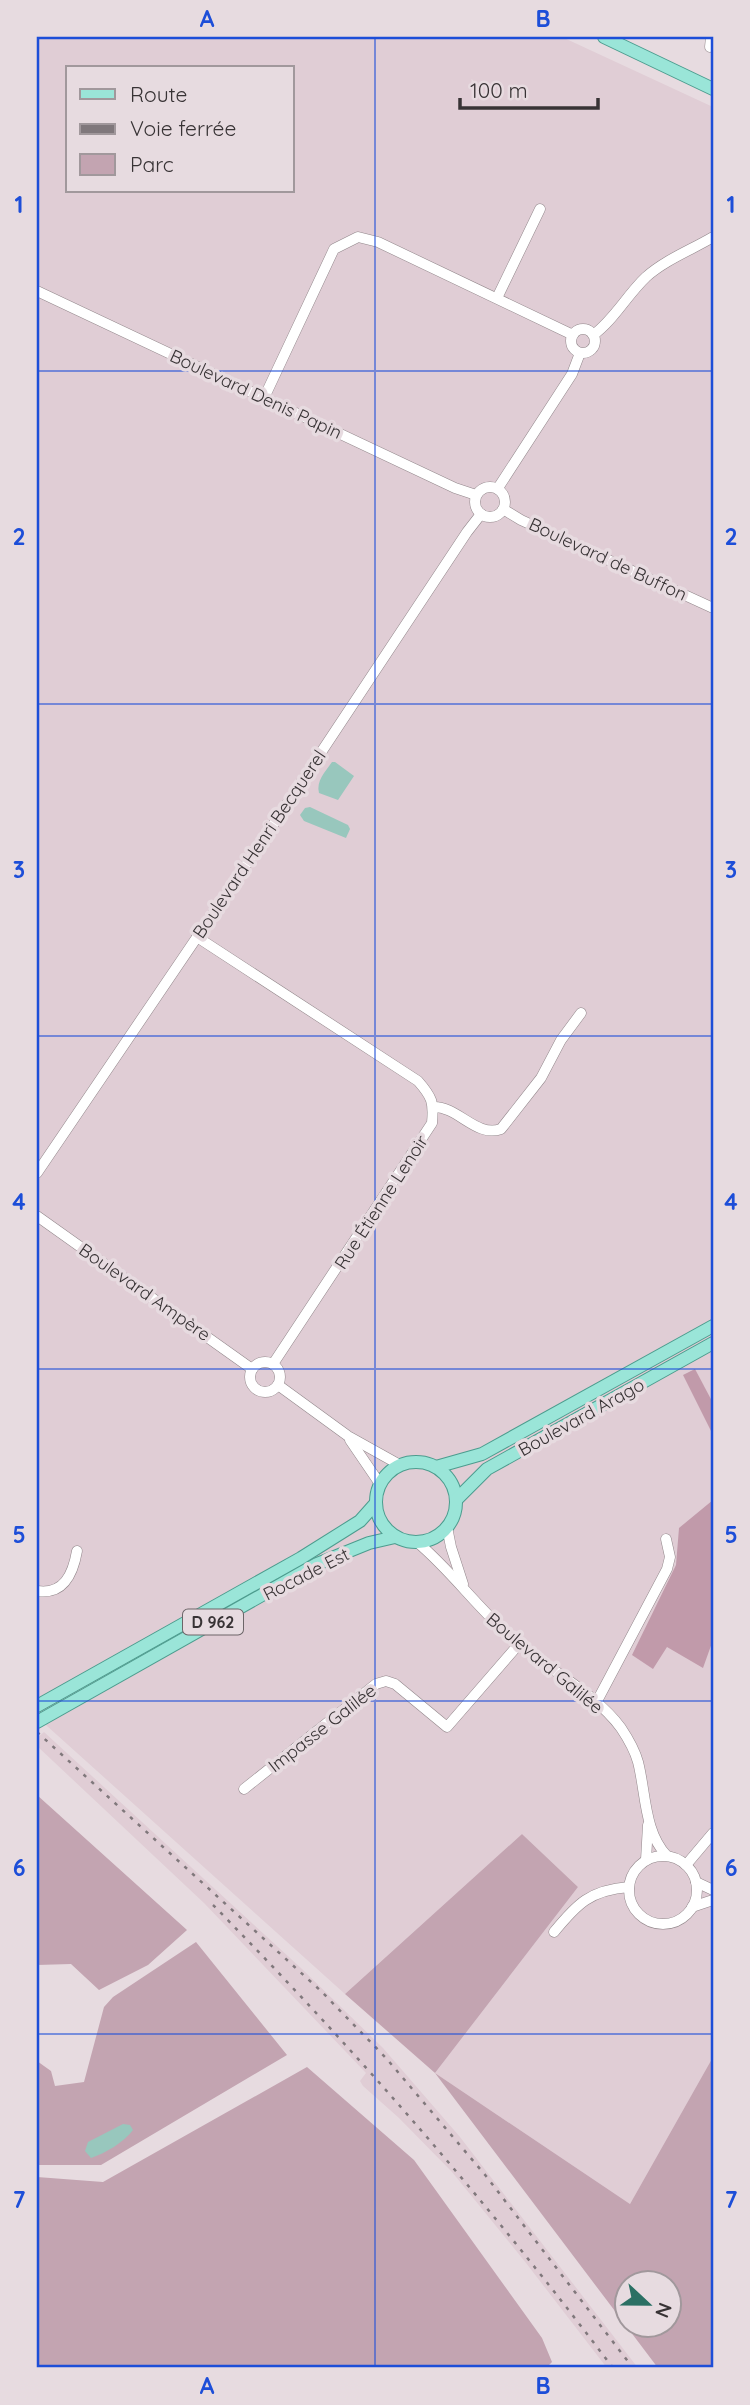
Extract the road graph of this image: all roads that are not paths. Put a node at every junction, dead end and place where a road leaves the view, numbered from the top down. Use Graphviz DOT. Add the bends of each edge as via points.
graph roads {
  1 [pos="604,37"];
  2 [pos="713,89"];
  3 [pos="540,209"];
  4 [pos="713,237"];
  5 [pos="37,291"];
  6 [pos="497,298"];
  7 [pos="573,335"];
  8 [pos="593,335"];
  9 [pos="580,353"];
  10 [pos="264,398"];
  11 [pos="498,488"];
  12 [pos="476,495"];
  13 [pos="503,509"];
  14 [pos="481,514"];
  15 [pos="713,608"];
  16 [pos="197,937"];
  17 [pos="580,1013"];
  18 [pos="433,1107"];
  19 [pos="37,1173"];
  20 [pos="37,1216"];
  21 [pos="713,1326"];
  22 [pos="713,1343"];
  23 [pos="274,1364"];
  24 [pos="253,1369"];
  25 [pos="278,1385"];
  26 [pos="348,1436"];
  27 [pos="400,1465"];
  28 [pos="436,1467"];
  29 [pos="380,1484"];
  30 [pos="456,1500"];
  31 [pos="376,1503"];
  32 [pos="447,1527"];
  33 [pos="395,1537"];
  34 [pos="666,1539"];
  35 [pos="417,1542"];
  36 [pos="77,1551"];
  37 [pos="465,1588"];
  38 [pos="37,1591"];
  39 [pos="519,1644"];
  40 [pos="596,1703"];
  41 [pos="37,1706"];
  42 [pos="37,1721"];
  43 [pos="244,1789"];
  44 [pos="648,1818"];
  45 [pos="713,1833"];
  46 [pos="667,1856"];
  47 [pos="646,1860"];
  48 [pos="686,1865"];
  49 [pos="696,1882"];
  50 [pos="629,1887"];
  51 [pos="713,1890"];
  52 [pos="713,1900"];
  53 [pos="692,1908"];
  54 [pos="554,1932"];
  1 -- 2 [label="main road"];
  3 -- 6 [label="street"];
  4 -- 8 [label="street" via="646,277"];
  5 -- 10 [label="street, Boulevard Denis Papin"];
  6 -- 7 [label="street"];
  6 -- 10 [label="street" via="358,237 334,249"];
  7 -- 8 [label="street" via="583,330"];
  7 -- 9 [label="street" via="572,346"];
  8 -- 9 [label="street" via="593,348"];
  9 -- 11 [label="street" via="572,374"];
  10 -- 12 [label="street, Boulevard Denis Papin"];
  11 -- 12 [label="street" via="483,488"];
  11 -- 13 [label="street" via="505,500"];
  12 -- 14 [label="street" via="474,503"];
  13 -- 14 [label="street" via="496,516"];
  13 -- 15 [label="street, Boulevard de Buffon"];
  14 -- 16 [label="street, Boulevard Henri Becquerel"];
  16 -- 18 [label="street" via="418,1081"];
  16 -- 19 [label="street, Boulevard Henri Becquerel"];
  17 -- 18 [label="street" via="541,1079 501,1129 485,1130"];
  18 -- 23 [label="street, Rue Étienne Lenoir" via="432,1124"];
  20 -- 24 [label="street, Boulevard Ampère"];
  21 -- 28 [label="main road" via="482,1454"];
  22 -- 30 [label="main road, Boulevard Arago" via="488,1469"];
  23 -- 24 [label="street" via="264,1362"];
  23 -- 25 [label="street" via="281,1376"];
  24 -- 25 [label="street" via="250,1378 257,1391 267,1393"];
  25 -- 26 [label="street"];
  26 -- 27 [label="street"];
  26 -- 29 [label="street"];
  27 -- 28 [label="main road" via="412,1462"];
  27 -- 29 [label="main road"];
  28 -- 30 [label="main road" via="454,1487"];
  29 -- 31 [label="main road"];
  30 -- 32 [label="main road"];
  31 -- 33 [label="main road" via="378,1516"];
  31 -- 41 [label="main road, D 962" via="360,1521 300,1558"];
  32 -- 35 [label="main road" via="435,1538"];
  32 -- 37 [label="street, Boulevard Galilée"];
  33 -- 35 [label="main road"];
  33 -- 42 [label="main road, Rocade Est / D 962" via="317,1564"];
  34 -- 40 [label="street" via="667,1569"];
  35 -- 37 [label="street, Boulevard Galilée"];
  36 -- 38 [label="street" via="70,1578 62,1586 51,1592"];
  37 -- 39 [label="street, Boulevard Galilée" via="487,1616"];
  39 -- 40 [label="street, Boulevard Galilée"];
  39 -- 43 [label="street, Impasse Galilée" via="447,1727 395,1684 376,1684"];
  40 -- 44 [label="street, Boulevard Galilée" via="620,1728 637,1759"];
  44 -- 46 [label="street, Boulevard Galilée" via="658,1847"];
  44 -- 47 [label="street, Boulevard Galilée"];
  45 -- 48 [label="street"];
  46 -- 47 [label="street"];
  46 -- 48 [label="street"];
  47 -- 50 [label="street"];
  48 -- 49 [label="street"];
  49 -- 51 [label="street"];
  49 -- 53 [label="street"];
  50 -- 53 [label="street" via="634,1907 649,1921 670,1923"];
  50 -- 54 [label="street" via="610,1888 576,1905"];
  52 -- 53 [label="street"];
}
